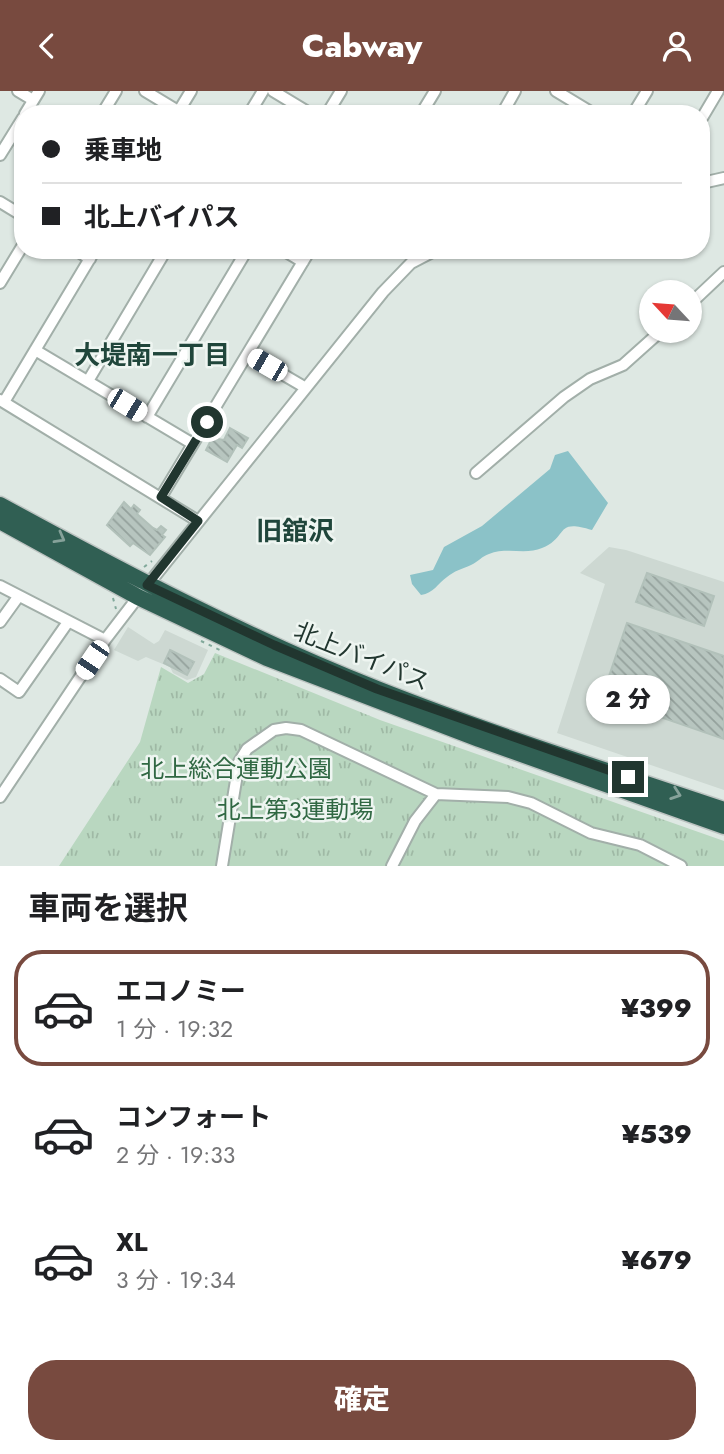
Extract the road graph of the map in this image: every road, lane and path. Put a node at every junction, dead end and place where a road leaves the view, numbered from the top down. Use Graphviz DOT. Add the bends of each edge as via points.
graph roads {
  1 [pos="18,91"];
  2 [pos="145,91"];
  3 [pos="273,91"];
  4 [pos="556,91"];
  5 [pos="573,95"];
  6 [pos="36,96"];
  7 [pos="167,105"];
  8 [pos="296,105"];
  9 [pos="14,137"];
  10 [pos="0,155"];
  11 [pos="15,259"];
  12 [pos="90,259"];
  13 [pos="161,259"];
  14 [pos="242,259"];
  15 [pos="298,259"];
  16 [pos="305,259"];
  17 [pos="414,259"];
  18 [pos="303,262"];
  19 [pos="724,272"];
  20 [pos="0,283"];
  21 [pos="702,293"];
  22 [pos="648,343"];
  23 [pos="35,349"];
  24 [pos="248,354"];
  25 [pos="88,381"];
  26 [pos="306,388"];
  27 [pos="2,401"];
  28 [pos="147,417"];
  29 [pos="193,444"];
  30 [pos="476,473"];
  31 [pos="161,497"];
  32 [pos="0,505"];
  33 [pos="0,521"];
  34 [pos="198,521"];
  35 [pos="0,586"];
  36 [pos="142,591"];
  37 [pos="18,597"];
  38 [pos="0,622"];
  39 [pos="68,622"];
  40 [pos="105,640"];
  41 [pos="0,679"];
  42 [pos="0,772"];
  43 [pos="11,780"];
  44 [pos="436,794"];
  45 [pos="0,797"];
  46 [pos="724,810"];
  47 [pos="724,826"];
  48 [pos="222,866"];
  49 [pos="392,866"];
  50 [pos="681,866"];
  1 -- 6 [label="street"];
  2 -- 7 [label="street"];
  3 -- 8 [label="street"];
  4 -- 5 [label="street"];
  9 -- 10 [label="street"];
  11 -- 20 [label="street"];
  12 -- 23 [label="street"];
  13 -- 25 [label="street"];
  14 -- 28 [label="street"];
  15 -- 18 [label="street"];
  16 -- 18 [label="street"];
  17 -- 26 [label="street"];
  18 -- 24 [label="street"];
  19 -- 21 [label="street"];
  22 -- 30 [label="street" via="623,365 564,397"];
  23 -- 25 [label="street"];
  23 -- 27 [label="street"];
  24 -- 26 [label="street"];
  24 -- 29 [label="street"];
  25 -- 28 [label="street"];
  26 -- 34 [label="street"];
  27 -- 31 [label="street"];
  28 -- 29 [label="street"];
  29 -- 31 [label="street"];
  31 -- 34 [label="street"];
  32 -- 36 [label="highway, 北上バイパス, one-way"];
  33 -- 36 [label="highway, 北上バイパス"];
  34 -- 36 [label="street"];
  35 -- 37 [label="street"];
  36 -- 40 [label="street"];
  36 -- 46 [label="highway, 北上バイパス, one-way" via="377,689"];
  36 -- 47 [label="highway, 北上バイパス" via="267,658"];
  37 -- 38 [label="street"];
  37 -- 39 [label="street"];
  39 -- 40 [label="street"];
  39 -- 41 [label="street" via="19,692"];
  40 -- 43 [label="street"];
  42 -- 43 [label="street"];
  43 -- 45 [label="street"];
  44 -- 48 [label="street" via="316,736 286,728 274,730 247,749 239,762"];
  44 -- 49 [label="street" via="415,821"];
  44 -- 50 [label="street" via="508,797 531,803 591,833 640,845"];
}
